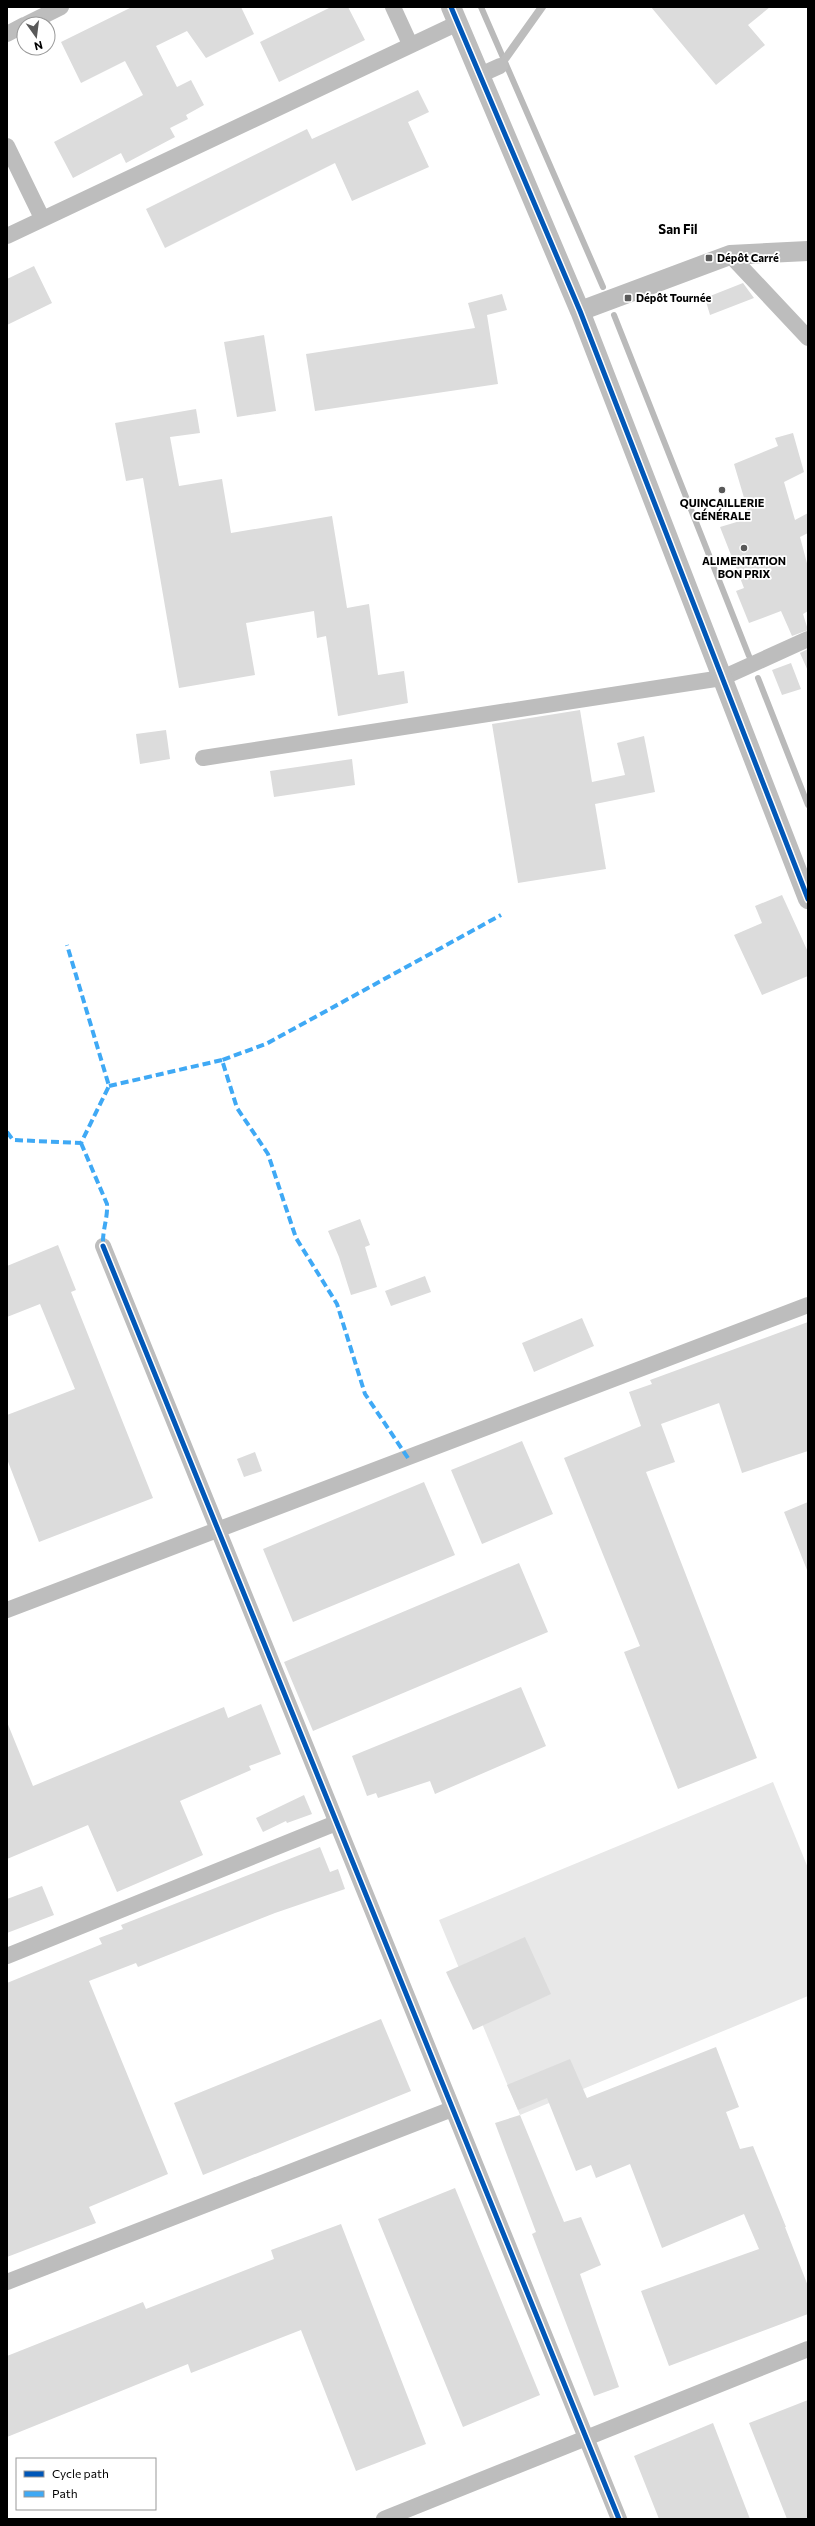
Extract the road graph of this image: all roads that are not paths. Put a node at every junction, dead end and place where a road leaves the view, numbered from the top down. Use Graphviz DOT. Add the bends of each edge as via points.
graph roads {
  1 [pos="61,7"];
  2 [pos="393,7"];
  3 [pos="542,7"];
  4 [pos="454,15"];
  5 [pos="43,16"];
  6 [pos="16,29"];
  7 [pos="7,34"];
  8 [pos="410,44"];
  9 [pos="500,66"];
  10 [pos="480,75"];
  11 [pos="7,146"];
  12 [pos="42,218"];
  13 [pos="7,236"];
  14 [pos="808,251"];
  15 [pos="730,255"];
  16 [pos="580,311"];
  17 [pos="808,338"];
  18 [pos="808,639"];
  19 [pos="722,678"];
  20 [pos="203,758"];
  21 [pos="808,899"];
  22 [pos="102,1246"];
  23 [pos="808,1305"];
  24 [pos="217,1530"];
  25 [pos="7,1610"];
  26 [pos="336,1823"];
  27 [pos="7,1956"];
  28 [pos="452,2109"];
  29 [pos="7,2282"];
  30 [pos="808,2349"];
  31 [pos="586,2438"];
  32 [pos="384,2519"];
  33 [pos="619,2519"];
  1 -- 5 [label="street"];
  2 -- 8 [label="street"];
  3 -- 9 [label="lane"];
  4 -- 8 [label="street"];
  4 -- 10 [label="street"];
  6 -- 7 [label="street"];
  8 -- 12 [label="street"];
  9 -- 10 [label="street"];
  10 -- 16 [label="street"];
  11 -- 12 [label="street"];
  12 -- 13 [label="street"];
  14 -- 15 [label="street"];
  15 -- 16 [label="street"];
  15 -- 17 [label="street"];
  16 -- 19 [label="street"];
  18 -- 19 [label="street"];
  19 -- 20 [label="street"];
  19 -- 21 [label="street"];
  22 -- 24 [label="street"];
  23 -- 24 [label="street"];
  24 -- 25 [label="street"];
  24 -- 26 [label="street"];
  26 -- 27 [label="street"];
  26 -- 28 [label="street"];
  28 -- 29 [label="street"];
  28 -- 31 [label="street"];
  30 -- 31 [label="street"];
  31 -- 32 [label="street"];
  31 -- 33 [label="street"];
}
